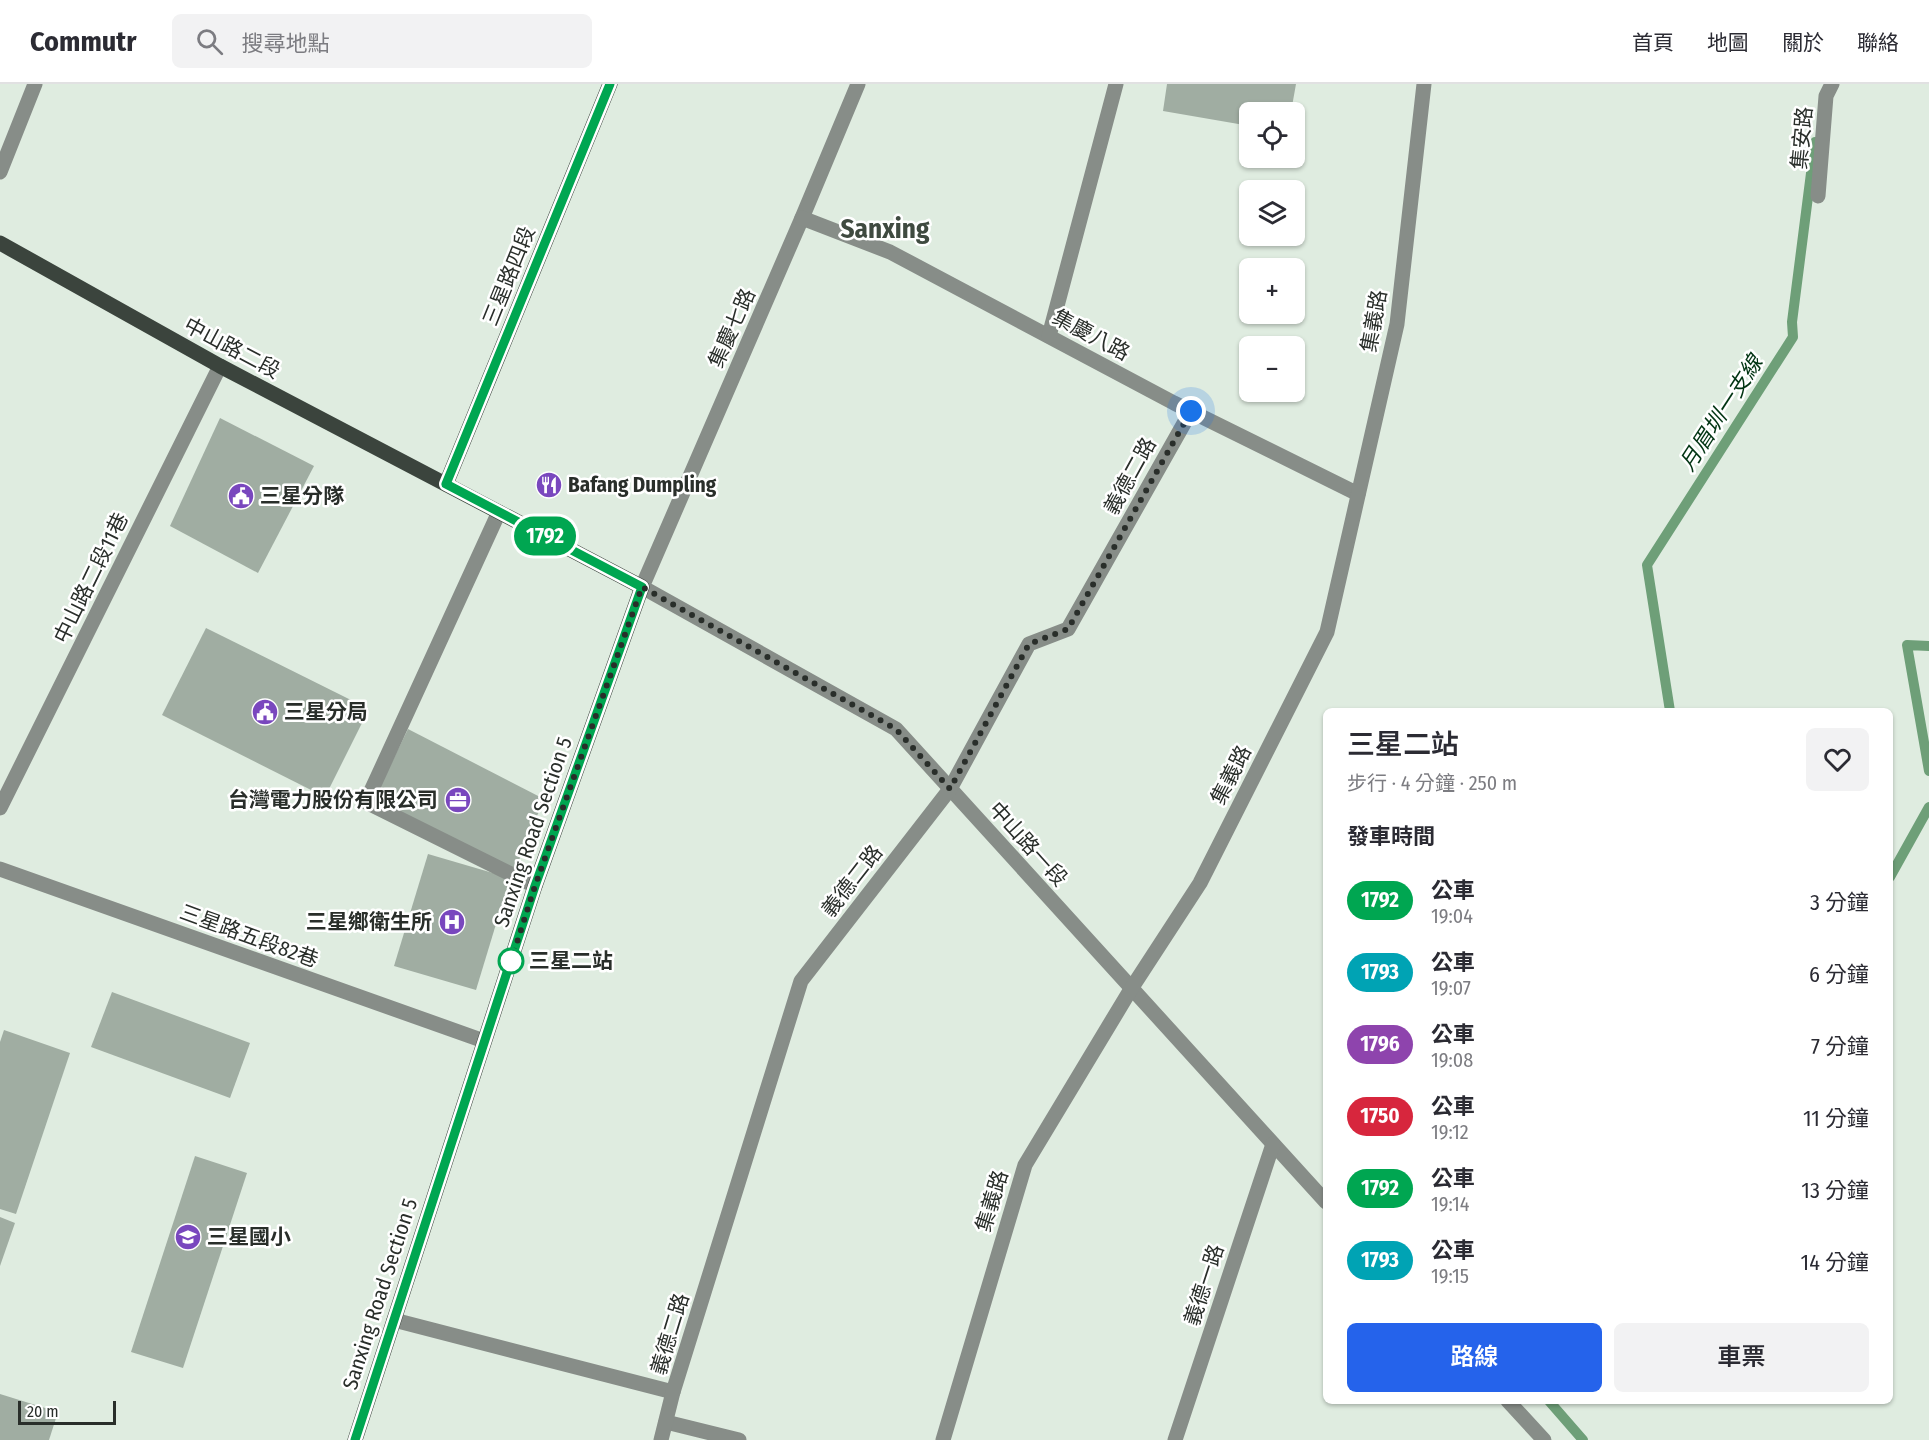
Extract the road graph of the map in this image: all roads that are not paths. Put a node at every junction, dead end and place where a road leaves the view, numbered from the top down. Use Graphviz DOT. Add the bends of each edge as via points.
graph roads {
  1 [pos="35,84"];
  2 [pos="610,84"];
  3 [pos="858,84"];
  4 [pos="1116,84"];
  5 [pos="1424,84"];
  6 [pos="1832,84"];
  7 [pos="0,172"];
  8 [pos="1818,196"];
  9 [pos="802,218"];
  10 [pos="0,243"];
  11 [pos="1049,336"];
  12 [pos="220,366"];
  13 [pos="1191,411"];
  14 [pos="446,484"];
  15 [pos="1358,494"];
  16 [pos="500,512"];
  17 [pos="642,587"];
  18 [pos="950,789"];
  19 [pos="0,808"];
  20 [pos="0,869"];
  21 [pos="535,886"];
  22 [pos="1131,989"];
  23 [pos="484,1041"];
  24 [pos="1273,1144"];
  25 [pos="1323,1199"];
  26 [pos="394,1320"];
  27 [pos="673,1392"];
  28 [pos="1511,1404"];
  29 [pos="666,1422"];
  30 [pos="355,1440"];
  31 [pos="661,1440"];
  32 [pos="739,1440"];
  33 [pos="943,1440"];
  34 [pos="1175,1440"];
  35 [pos="1544,1440"];
  1 -- 7 [label="street"];
  2 -- 14 [label="main road, 三星路四段"];
  3 -- 9 [label="street, 集慶七路"];
  4 -- 11 [label="street"];
  5 -- 15 [label="street, 集義路" via="1397,324"];
  6 -- 8 [label="street, 集安路" via="1826,96"];
  9 -- 11 [label="street, 集慶八路" via="890,252"];
  9 -- 17 [label="street, 集慶七路"];
  10 -- 12 [label="main road, 中山路二段"];
  11 -- 13 [label="street, 集慶八路"];
  12 -- 14 [label="main road, 中山路二段"];
  12 -- 19 [label="street, 中山路二段11巷"];
  13 -- 15 [label="street, 集慶八路"];
  13 -- 18 [label="street, 義德二路" via="1068,629 1029,644"];
  14 -- 16 [label="main road"];
  15 -- 22 [label="street, 集義路" via="1327,632 1200,883"];
  16 -- 17 [label="main road"];
  16 -- 21 [label="street" via="366,801"];
  17 -- 18 [label="street, 中山路一段" via="896,729"];
  17 -- 21 [label="main road, Sanxing Road Section 5"];
  18 -- 22 [label="street, 中山路一段"];
  18 -- 27 [label="street, 義德二路" via="801,981"];
  20 -- 23 [label="street, 三星路五段82巷"];
  21 -- 23 [label="main road, Sanxing Road Section 5"];
  22 -- 24 [label="street, 中山路一段"];
  22 -- 33 [label="street, 集義路" via="1025,1165"];
  23 -- 26 [label="main road, Sanxing Road Section 5"];
  24 -- 25 [label="street, 中山路一段"];
  24 -- 34 [label="street, 義德一路"];
  26 -- 27 [label="street"];
  26 -- 30 [label="main road, Sanxing Road Section 5"];
  27 -- 29 [label="street, 義德二路"];
  28 -- 35 [label="street"];
  29 -- 31 [label="street, 義德二路"];
  29 -- 32 [label="street"];
}
